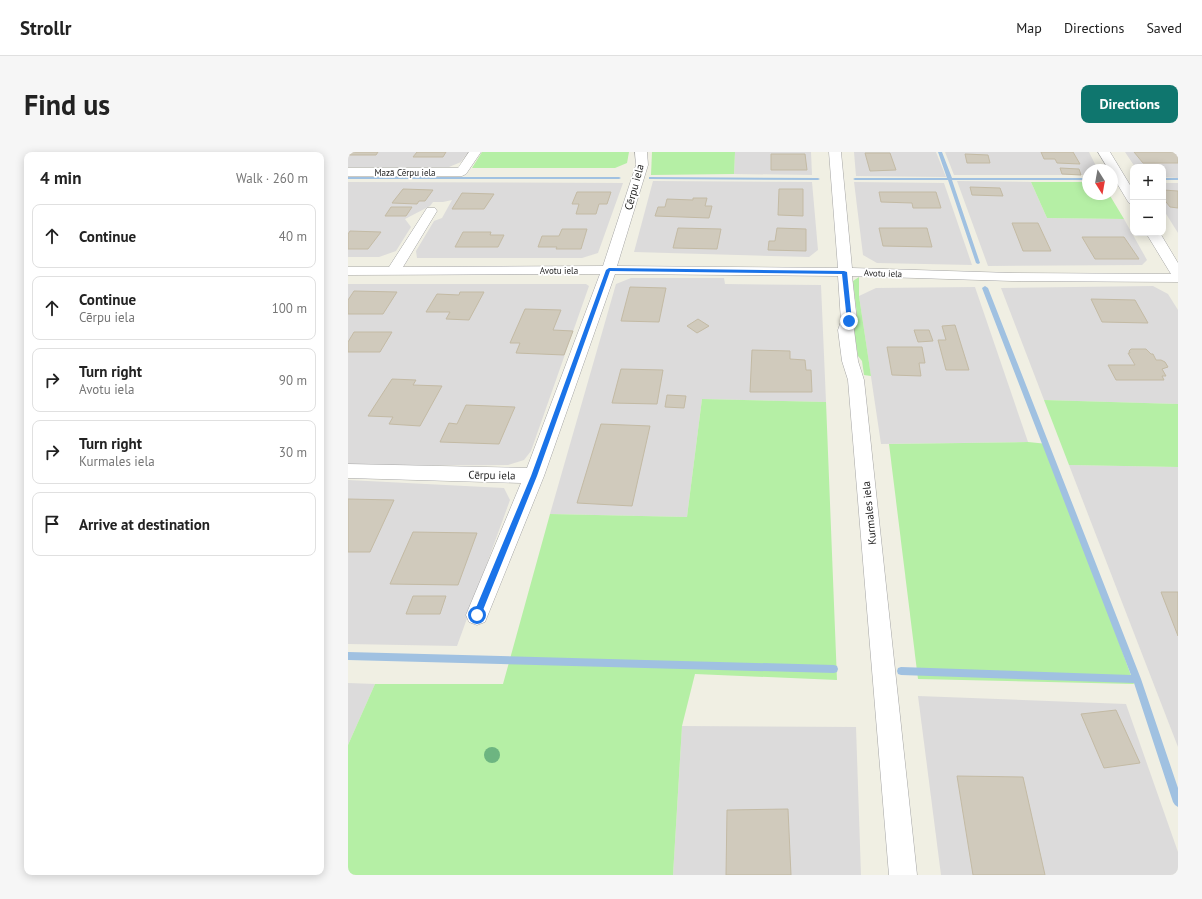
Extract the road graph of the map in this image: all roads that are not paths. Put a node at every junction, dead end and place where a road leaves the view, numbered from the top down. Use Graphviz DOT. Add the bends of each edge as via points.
graph roads {
  1 [pos="475,152"];
  2 [pos="641,152"];
  3 [pos="834,152"];
  4 [pos="1104,152"];
  5 [pos="348,172"];
  6 [pos="1130,195"];
  7 [pos="431,211"];
  8 [pos="1155,236"];
  9 [pos="394,270"];
  10 [pos="609,270"];
  11 [pos="348,271"];
  12 [pos="844,272"];
  13 [pos="1178,274"];
  14 [pos="1178,278"];
  15 [pos="348,471"];
  16 [pos="534,476"];
  17 [pos="477,615"];
  18 [pos="903,875"];
  1 -- 5 [label="street, Mazā Cērpu iela" via="462,172"];
  2 -- 10 [label="street, Cērpu iela" via="642,165"];
  3 -- 12 [label="street, Kurmales iela"];
  4 -- 6 [label="street"];
  7 -- 9 [label="street"];
  8 -- 13 [label="street"];
  9 -- 10 [label="street, Avotu iela"];
  9 -- 11 [label="street, Avotu iela"];
  10 -- 12 [label="street, Avotu iela"];
  10 -- 16 [label="street, Cērpu iela"];
  12 -- 14 [label="street, Avotu iela"];
  12 -- 18 [label="street, Kurmales iela" via="849,321 846,330 850,361 856,380"];
  15 -- 16 [label="street, Cērpu iela"];
  16 -- 17 [label="street"];
}
